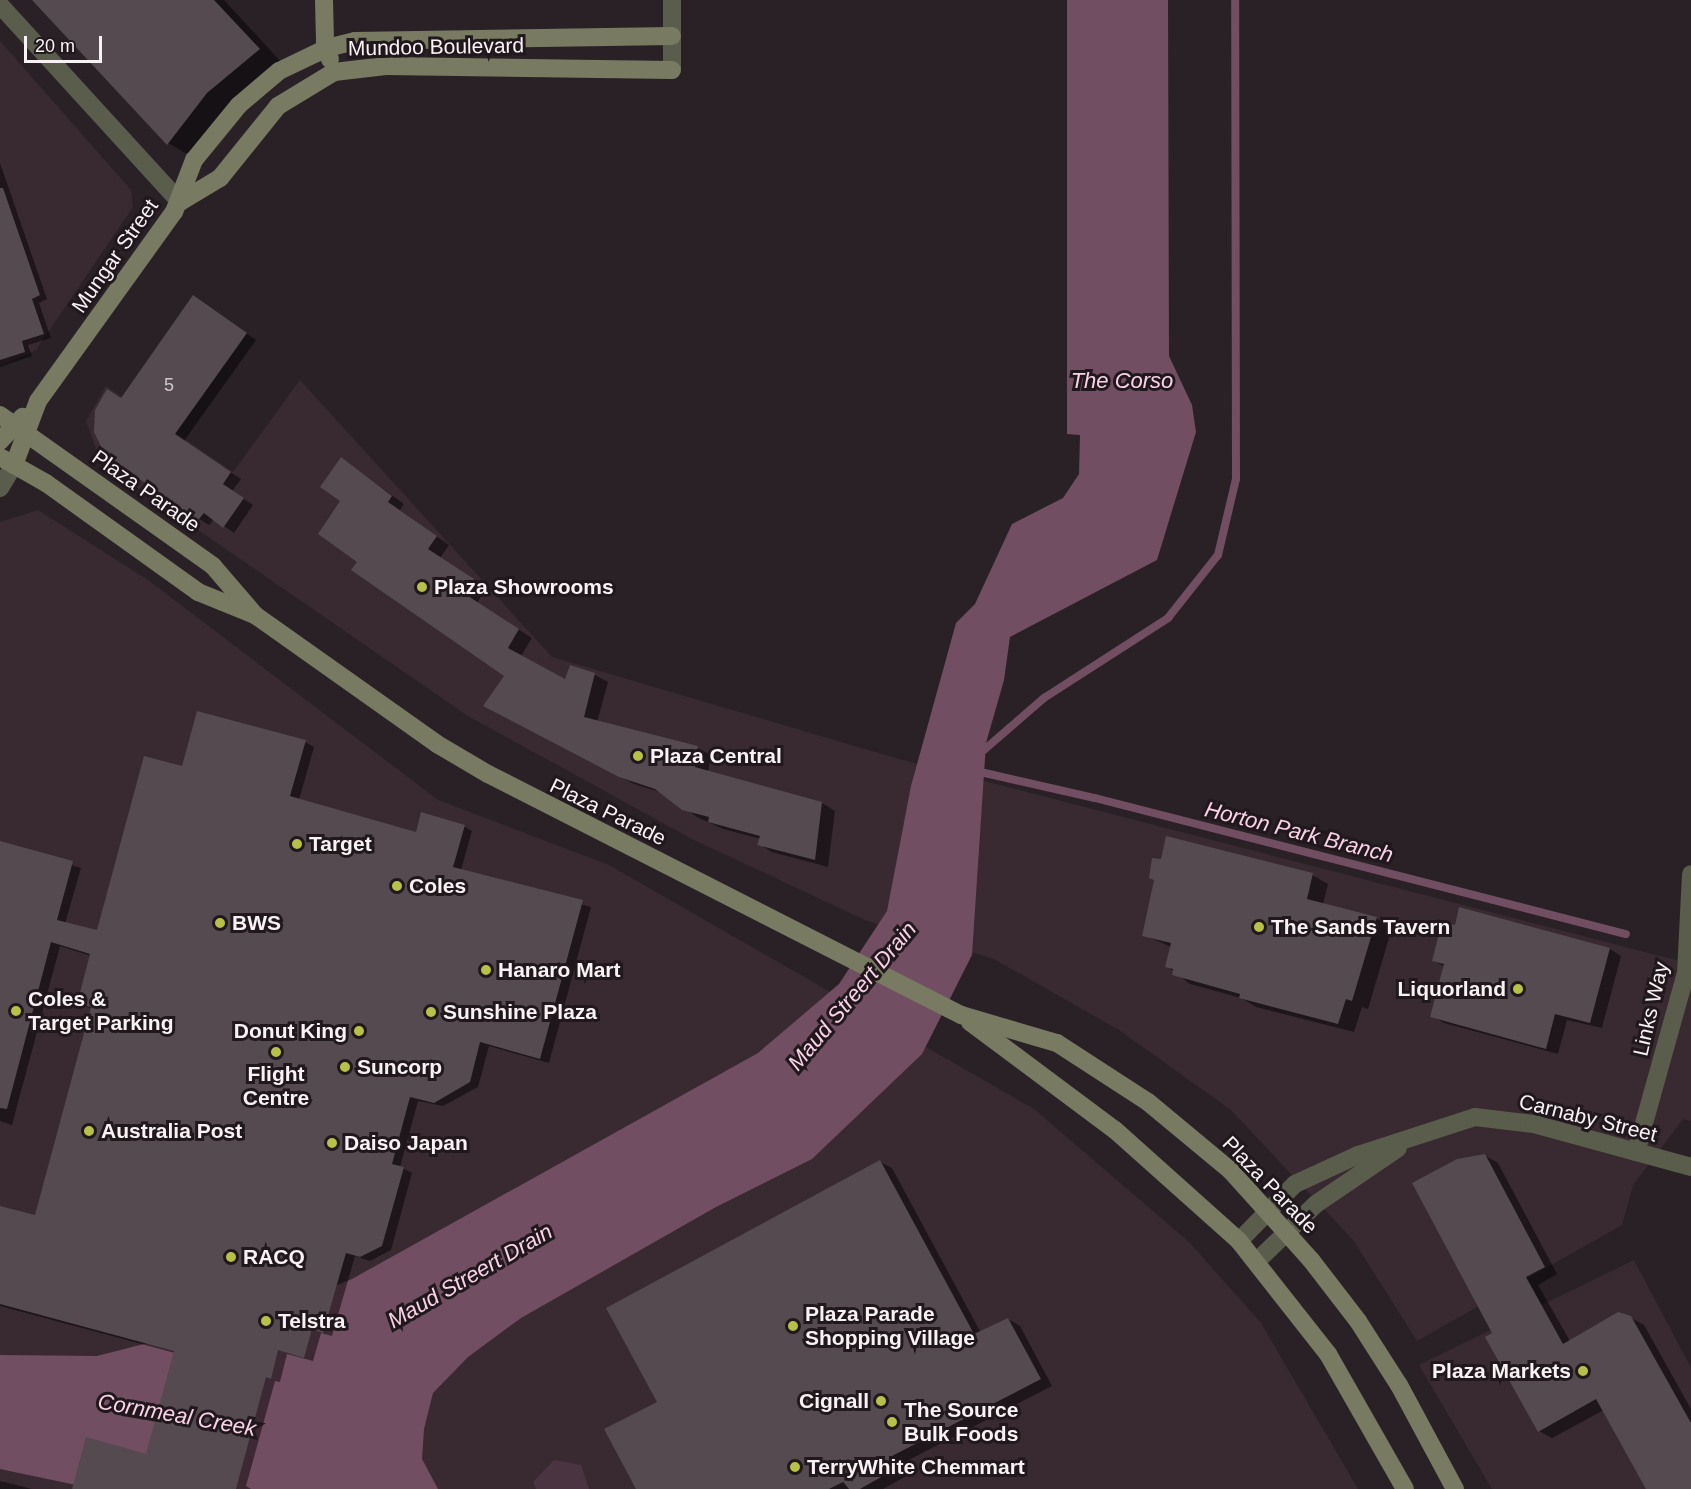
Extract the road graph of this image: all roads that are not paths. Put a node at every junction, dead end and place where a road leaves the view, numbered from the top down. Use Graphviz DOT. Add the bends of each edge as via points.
graph roads {
  1 [pos="324,0"];
  2 [pos="672,0"];
  3 [pos="0,5"];
  4 [pos="672,36"];
  5 [pos="327,48"];
  6 [pos="672,70"];
  7 [pos="334,72"];
  8 [pos="180,202"];
  9 [pos="14,424"];
  10 [pos="0,441"];
  11 [pos="7,461"];
  12 [pos="0,488"];
  13 [pos="255,615"];
  14 [pos="1691,874"];
  15 [pos="961,1015"];
  16 [pos="1407,1142"];
  17 [pos="1636,1152"];
  18 [pos="1691,1167"];
  19 [pos="1270,1213"];
  20 [pos="1289,1234"];
  21 [pos="1239,1241"];
  22 [pos="1257,1261"];
  23 [pos="1405,1489"];
  24 [pos="1455,1489"];
  1 -- 5 [label="main road"];
  2 -- 4 [label="street"];
  3 -- 8 [label="street, Mungar Street"];
  4 -- 5 [label="main road, Mundoo Boulevard" via="355,41"];
  4 -- 6 [label="street"];
  5 -- 7 [label="main road"];
  5 -- 8 [label="main road, Mundoo Boulevard" via="279,71 238,105 194,160"];
  6 -- 7 [label="main road, Mundoo Boulevard" via="386,66"];
  7 -- 8 [label="main road, Mundoo Boulevard" via="278,106 220,178"];
  8 -- 9 [label="main road, Mungar Street" via="35,407"];
  9 -- 10 [label="main road, Mungar Street"];
  9 -- 11 [label="main road, Mungar Street"];
  9 -- 13 [label="main road, Plaza Parade" via="213,566"];
  11 -- 12 [label="street, Mungar Street"];
  11 -- 13 [label="main road, Plaza Parade" via="46,483 198,592"];
  13 -- 15 [label="main road, Plaza Parade" via="437,744 488,774"];
  14 -- 17 [label="street, Links Way" via="1686,973"];
  15 -- 19 [label="main road, Plaza Parade" via="1057,1043 1112,1078 1148,1102 1230,1170"];
  15 -- 21 [label="main road, Plaza Parade" via="1115,1130"];
  16 -- 17 [label="street, Carnaby Street" via="1446,1124 1475,1117 1534,1124"];
  16 -- 19 [label="street, Carnaby Street" via="1358,1155 1295,1184"];
  16 -- 20 [label="street, Carnaby Street" via="1316,1204"];
  17 -- 18 [label="street, Carnaby Street"];
  19 -- 20 [label="main road, Plaza Parade"];
  19 -- 21 [label="street, Carnaby Street"];
  20 -- 22 [label="street, Carnaby Street"];
  20 -- 24 [label="main road, Plaza Parade" via="1358,1321"];
  21 -- 22 [label="main road, Plaza Parade"];
  22 -- 23 [label="main road, Plaza Parade" via="1328,1354"];
}
